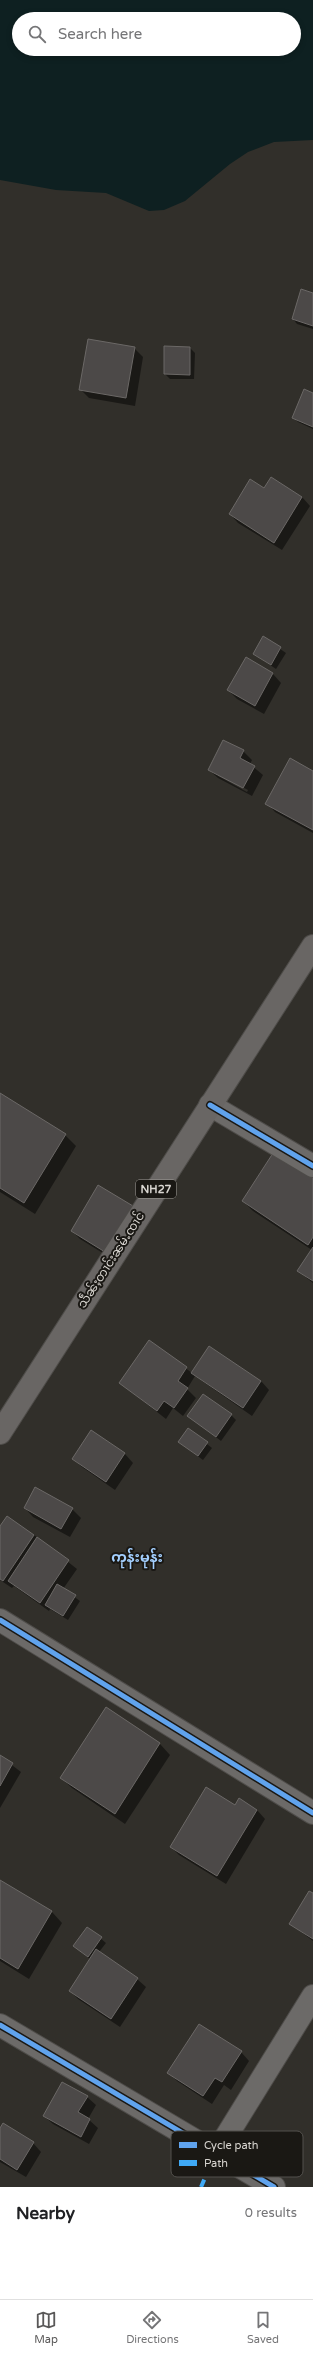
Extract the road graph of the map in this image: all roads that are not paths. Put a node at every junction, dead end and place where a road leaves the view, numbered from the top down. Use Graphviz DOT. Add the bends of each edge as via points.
graph roads {
  1 [pos="313,946"];
  2 [pos="210,1105"];
  3 [pos="313,1166"];
  4 [pos="0,1433"];
  5 [pos="0,1620"];
  6 [pos="313,1813"];
  7 [pos="313,1996"];
  8 [pos="0,2024"];
  9 [pos="179,2131"];
  10 [pos="230,2131"];
  11 [pos="257,2177"];
  12 [pos="274,2187"];
  1 -- 2 [label="highway, သဵၼ်ႈတၢင်းၼမ်ႉၸၢင် / NH27"];
  2 -- 3 [label="street"];
  2 -- 4 [label="highway, သဵၼ်ႈတၢင်းၼမ်ႉၸၢင် / NH27"];
  5 -- 6 [label="street"];
  7 -- 10 [label="street"];
  8 -- 9 [label="street"];
  11 -- 12 [label="street"];
}
